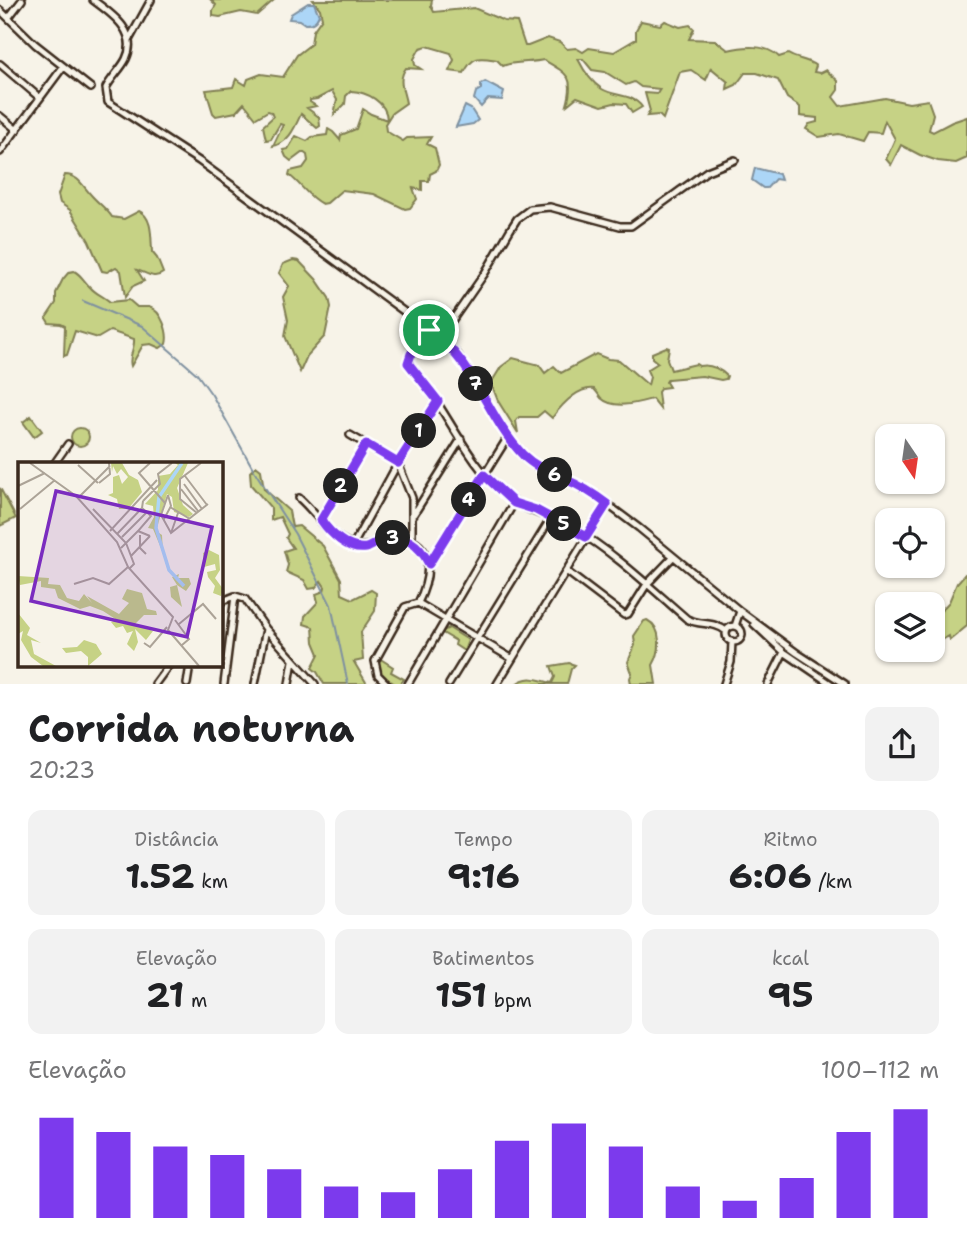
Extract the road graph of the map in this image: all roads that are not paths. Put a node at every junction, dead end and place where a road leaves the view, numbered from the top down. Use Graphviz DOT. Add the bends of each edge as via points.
graph roads {
  1 [pos="22,0"];
  2 [pos="93,0"];
  3 [pos="151,0"];
  4 [pos="0,10"];
  5 [pos="9,17"];
  6 [pos="129,40"];
  7 [pos="0,64"];
  8 [pos="63,67"];
  9 [pos="91,89"];
  10 [pos="40,98"];
  11 [pos="0,116"];
  12 [pos="17,130"];
  13 [pos="0,152"];
  14 [pos="735,160"];
  15 [pos="429,330"];
  16 [pos="440,338"];
  17 [pos="438,401"];
  18 [pos="350,435"];
  19 [pos="508,438"];
  20 [pos="461,439"];
  21 [pos="68,444"];
  22 [pos="366,444"];
  23 [pos="55,462"];
  24 [pos="398,463"];
  25 [pos="484,475"];
  26 [pos="299,498"];
  27 [pos="412,498"];
  28 [pos="422,499"];
  29 [pos="514,503"];
  30 [pos="607,504"];
  31 [pos="413,516"];
  32 [pos="551,518"];
  33 [pos="321,520"];
  34 [pos="586,537"];
  35 [pos="412,542"];
  36 [pos="353,545"];
  37 [pos="673,557"];
  38 [pos="429,564"];
  39 [pos="566,571"];
  40 [pos="648,584"];
  41 [pos="235,596"];
  42 [pos="222,601"];
  43 [pos="418,603"];
  44 [pos="740,611"];
  45 [pos="445,619"];
  46 [pos="735,626"];
  47 [pos="756,626"];
  48 [pos="266,629"];
  49 [pos="726,631"];
  50 [pos="741,634"];
  51 [pos="478,637"];
  52 [pos="732,641"];
  53 [pos="784,652"];
  54 [pos="511,658"];
  55 [pos="293,661"];
  56 [pos="168,666"];
  57 [pos="190,666"];
  58 [pos="827,673"];
  59 [pos="818,677"];
  60 [pos="155,684"];
  61 [pos="187,684"];
  62 [pos="224,684"];
  63 [pos="256,684"];
  64 [pos="289,684"];
  65 [pos="315,684"];
  66 [pos="387,684"];
  67 [pos="408,684"];
  68 [pos="449,684"];
  69 [pos="497,684"];
  70 [pos="724,684"];
  71 [pos="768,684"];
  72 [pos="815,684"];
  73 [pos="831,684"];
  74 [pos="845,684"];
  1 -- 5 [label="street"];
  2 -- 6 [label="street" via="118,19"];
  3 -- 6 [label="street"];
  4 -- 5 [label="street"];
  5 -- 8 [label="street"];
  6 -- 15 [label="street" via="126,60 110,80 108,102 199,161"];
  7 -- 10 [label="street"];
  8 -- 9 [label="street"];
  8 -- 10 [label="street"];
  10 -- 12 [label="street"];
  11 -- 12 [label="street"];
  12 -- 13 [label="street"];
  14 -- 16 [label="street" via="707,172 631,226 550,207 530,209 517,219"];
  15 -- 16 [label="street"];
  15 -- 17 [label="street" via="408,363"];
  16 -- 19 [label="street" via="458,355"];
  17 -- 20 [label="street"];
  17 -- 24 [label="street"];
  18 -- 22 [label="street"];
  19 -- 25 [label="street"];
  19 -- 30 [label="street" via="536,466"];
  20 -- 25 [label="street"];
  20 -- 28 [label="street"];
  21 -- 23 [label="street"];
  22 -- 24 [label="street"];
  22 -- 33 [label="street"];
  24 -- 27 [label="street"];
  24 -- 36 [label="street"];
  25 -- 29 [label="street"];
  25 -- 38 [label="street"];
  26 -- 33 [label="street"];
  27 -- 28 [label="street"];
  27 -- 31 [label="street"];
  28 -- 31 [label="street"];
  29 -- 32 [label="street"];
  29 -- 45 [label="street"];
  30 -- 34 [label="street"];
  30 -- 37 [label="street"];
  31 -- 35 [label="street"];
  32 -- 34 [label="street"];
  32 -- 51 [label="street"];
  33 -- 36 [label="street" via="330,533"];
  34 -- 39 [label="street"];
  34 -- 40 [label="street"];
  35 -- 36 [label="street" via="392,538 368,548"];
  35 -- 38 [label="street"];
  37 -- 40 [label="street"];
  37 -- 44 [label="street"];
  38 -- 43 [label="street"];
  39 -- 40 [label="street" via="624,615"];
  39 -- 54 [label="street"];
  40 -- 49 [label="street" via="693,623 712,623"];
  41 -- 42 [label="street"];
  41 -- 48 [label="street" via="245,599"];
  41 -- 62 [label="street"];
  43 -- 45 [label="street"];
  43 -- 66 [label="street" via="405,607 375,661 378,675"];
  44 -- 46 [label="street"];
  44 -- 47 [label="street"];
  44 -- 58 [label="street"];
  45 -- 51 [label="street"];
  45 -- 67 [label="street"];
  46 -- 49 [label="street"];
  46 -- 50 [label="street"];
  47 -- 50 [label="street"];
  47 -- 53 [label="street"];
  48 -- 55 [label="street"];
  48 -- 63 [label="street"];
  49 -- 52 [label="street"];
  50 -- 52 [label="street"];
  51 -- 54 [label="street"];
  51 -- 68 [label="street"];
  52 -- 70 [label="street"];
  53 -- 59 [label="street"];
  53 -- 71 [label="street"];
  54 -- 69 [label="street"];
  55 -- 64 [label="street"];
  55 -- 65 [label="street"];
  56 -- 60 [label="street"];
  57 -- 61 [label="street"];
  58 -- 59 [label="street"];
  58 -- 74 [label="street"];
  59 -- 72 [label="street"];
  59 -- 73 [label="street"];
}
